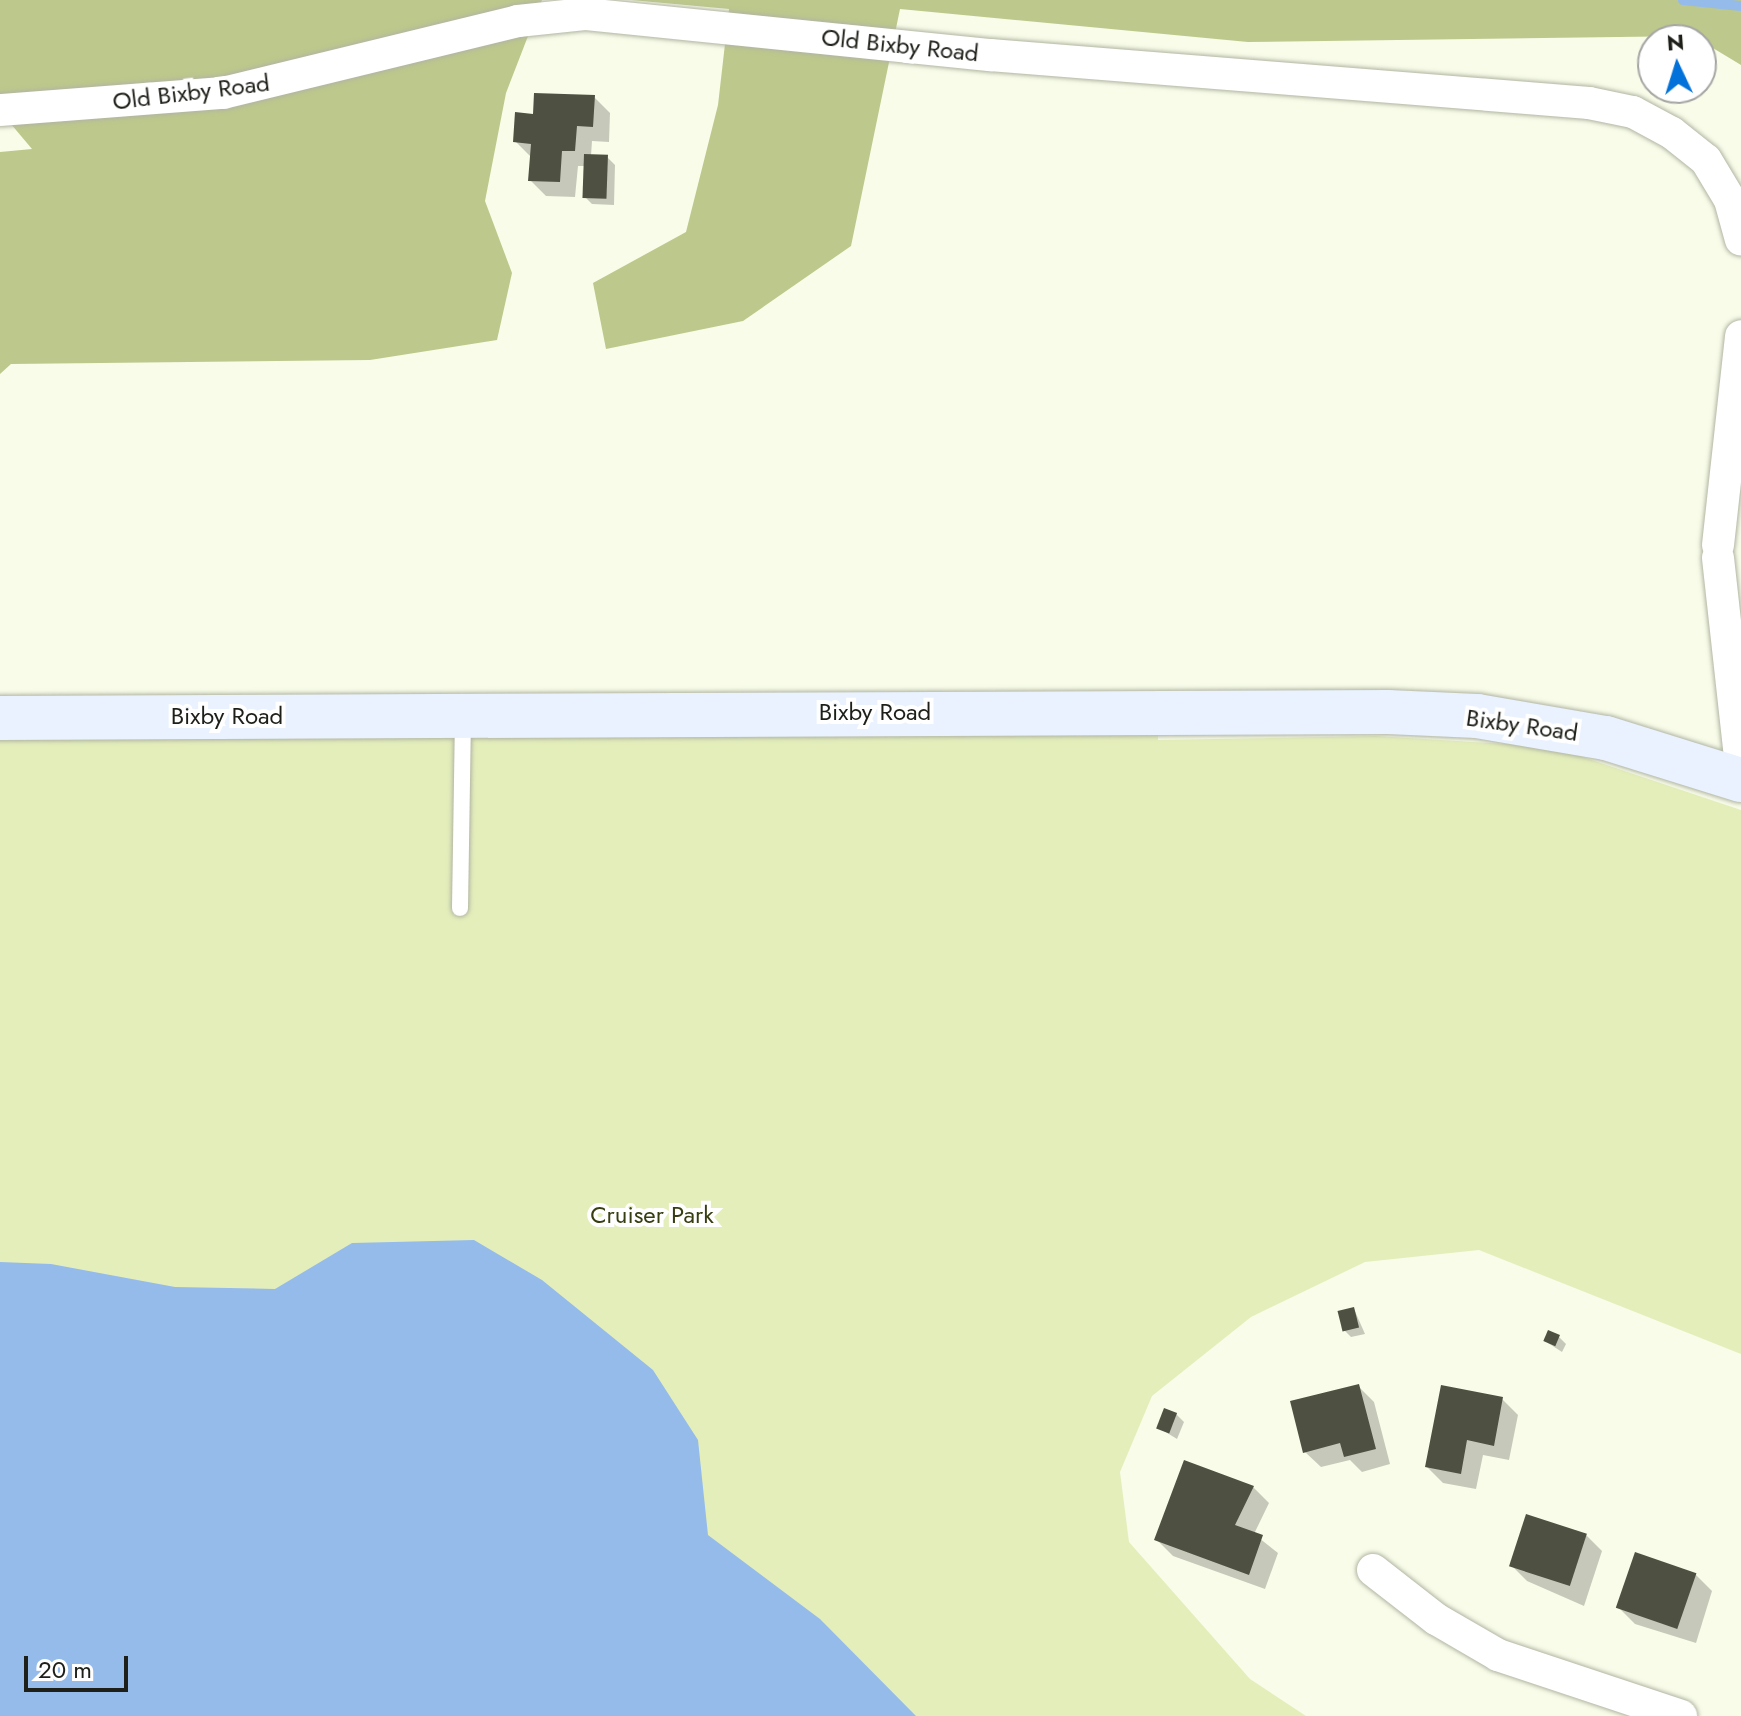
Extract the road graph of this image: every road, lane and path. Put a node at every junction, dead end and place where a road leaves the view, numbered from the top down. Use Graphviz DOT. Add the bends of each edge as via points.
graph roads {
  1 [pos="0,110"];
  2 [pos="1741,240"];
  3 [pos="1741,336"];
  4 [pos="463,715"];
  5 [pos="0,718"];
  6 [pos="1741,768"];
  7 [pos="1741,780"];
  8 [pos="460,908"];
  9 [pos="1373,1570"];
  10 [pos="1681,1716"];
  1 -- 2 [label="street, Old Bixby Road" via="223,93 518,21 585,14 990,55 1589,103 1633,112 1706,160 1730,200"];
  3 -- 6 [label="street" via="1718,552"];
  4 -- 5 [label="street, Bixby Road"];
  4 -- 7 [label="street, Bixby Road" via="1300,710 1462,715 1645,747"];
  4 -- 8 [label="lane"];
  9 -- 10 [label="street" via="1436,1619 1498,1655"];
}
